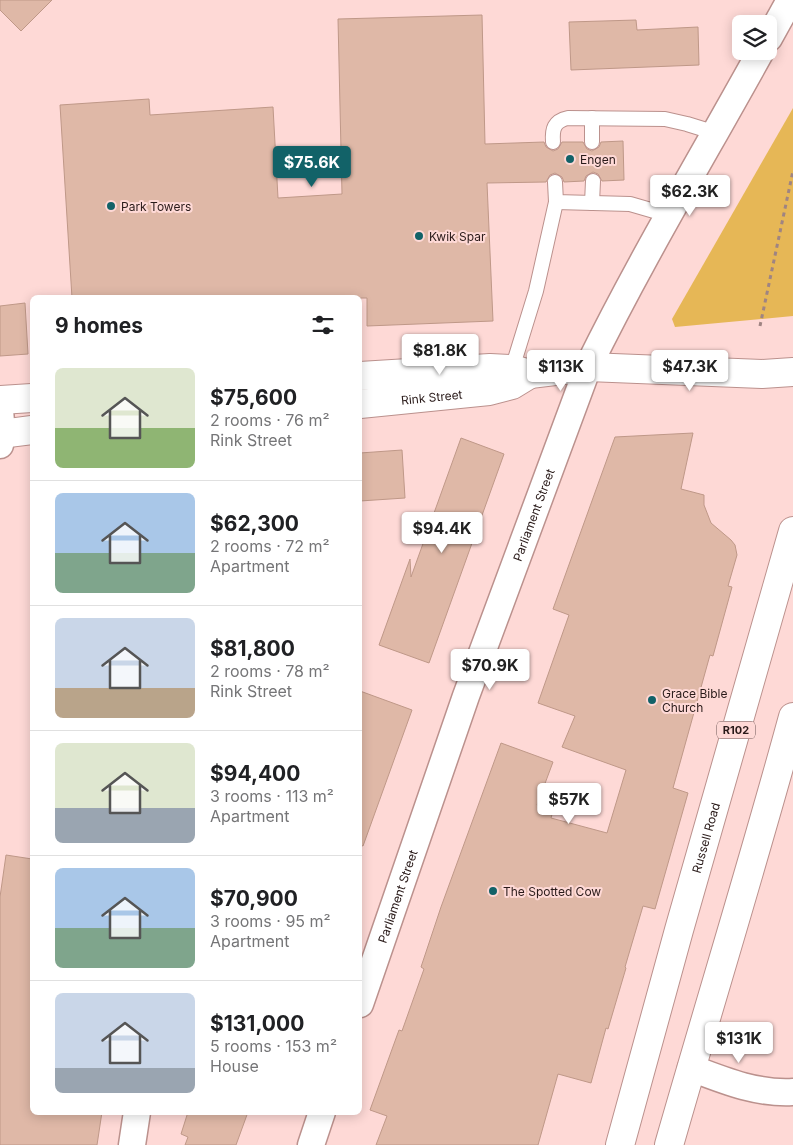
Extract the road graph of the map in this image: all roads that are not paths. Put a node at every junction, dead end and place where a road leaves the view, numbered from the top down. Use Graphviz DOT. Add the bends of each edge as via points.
graph roads {
  1 [pos="790,0"];
  2 [pos="777,24"];
  3 [pos="756,60"];
  4 [pos="592,118"];
  5 [pos="716,134"];
  6 [pos="552,142"];
  7 [pos="592,142"];
  8 [pos="593,181"];
  9 [pos="555,182"];
  10 [pos="556,202"];
  11 [pos="592,203"];
  12 [pos="668,215"];
  13 [pos="588,367"];
  14 [pos="793,372"];
  15 [pos="362,376"];
  16 [pos="518,376"];
  17 [pos="30,398"];
  18 [pos="0,400"];
  19 [pos="362,404"];
  20 [pos="30,430"];
  21 [pos="0,431"];
  22 [pos="793,531"];
  23 [pos="793,717"];
  24 [pos="362,998"];
  25 [pos="691,1068"];
  26 [pos="793,1092"];
  27 [pos="137,1115"];
  28 [pos="321,1115"];
  29 [pos="132,1145"];
  30 [pos="311,1145"];
  31 [pos="620,1145"];
  32 [pos="670,1145"];
  1 -- 2 [label="street"];
  3 -- 5 [label="street, Parliament Street"];
  4 -- 5 [label="lane" via="665,119"];
  4 -- 6 [label="lane" via="560,120 552,133"];
  4 -- 7 [label="lane"];
  5 -- 12 [label="street, Parliament Street"];
  8 -- 11 [label="lane"];
  9 -- 10 [label="lane"];
  10 -- 11 [label="lane"];
  10 -- 16 [label="lane"];
  11 -- 12 [label="lane" via="647,208"];
  12 -- 13 [label="street, Parliament Street"];
  13 -- 14 [label="main road, Rink Street" via="762,374"];
  13 -- 16 [label="main road, Rink Street"];
  13 -- 24 [label="street, Parliament Street" via="466,696"];
  15 -- 16 [label="main road, Rink Street" via="465,369"];
  16 -- 19 [label="main road, Rink Street" via="489,391"];
  17 -- 18 [label="main road"];
  20 -- 21 [label="main road"];
  22 -- 31 [label="main road, Russell Road / R102"];
  23 -- 25 [label="main road"];
  25 -- 26 [label="street" via="756,1090"];
  25 -- 32 [label="main road"];
  27 -- 29 [label="street"];
  28 -- 30 [label="street"];
}
